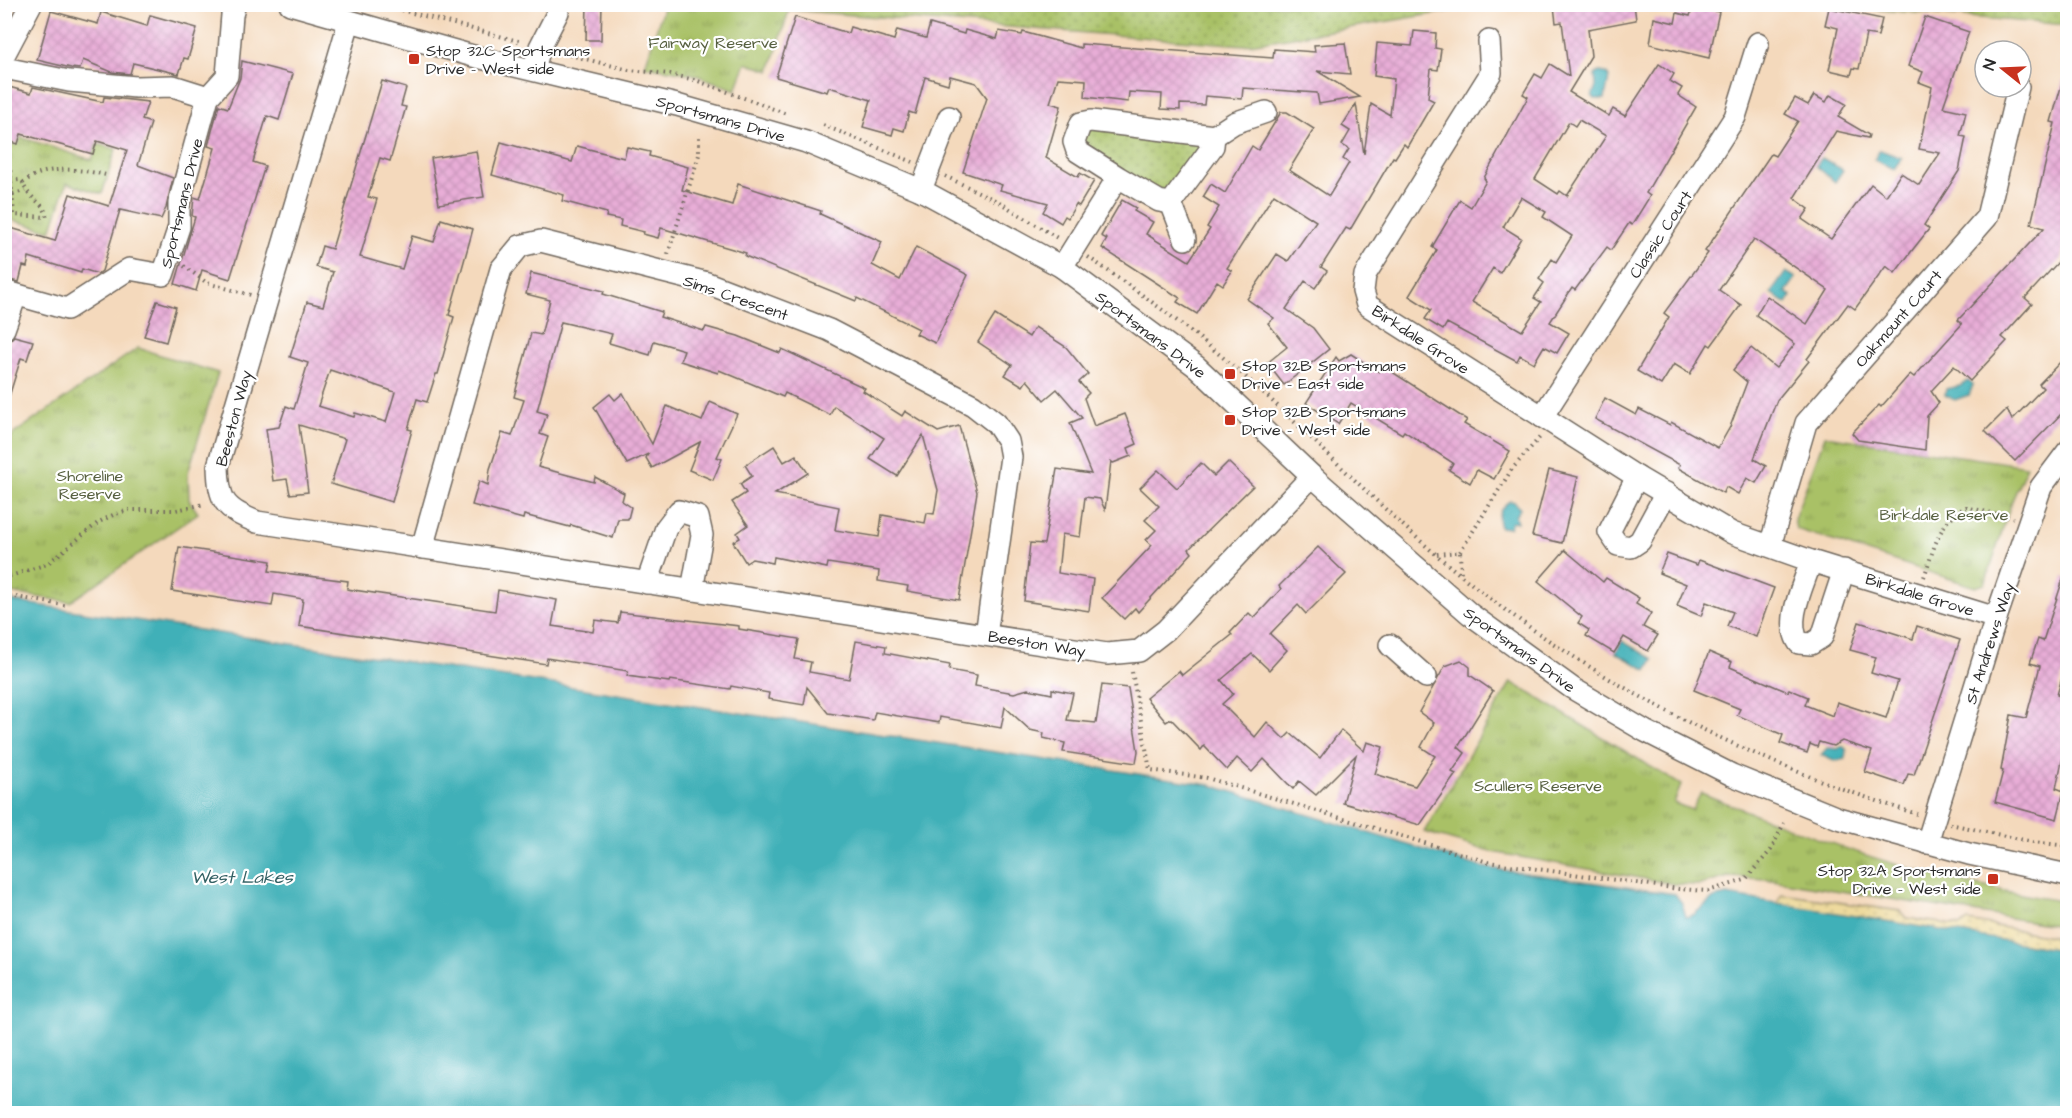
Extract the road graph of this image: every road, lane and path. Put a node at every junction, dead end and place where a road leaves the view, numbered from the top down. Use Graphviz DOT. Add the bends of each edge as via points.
graph roads {
  1 [pos="31,4"];
  2 [pos="235,4"];
  3 [pos="290,4"];
  4 [pos="555,4"];
  5 [pos="349,21"];
  6 [pos="1489,41"];
  7 [pos="1758,43"];
  8 [pos="4,55"];
  9 [pos="4,68"];
  10 [pos="534,70"];
  11 [pos="208,97"];
  12 [pos="2015,99"];
  13 [pos="1266,112"];
  14 [pos="949,117"];
  15 [pos="699,135"];
  16 [pos="1214,136"];
  17 [pos="4,161"];
  18 [pos="106,175"];
  19 [pos="1118,177"];
  20 [pos="11,181"];
  21 [pos="23,183"];
  22 [pos="921,190"];
  23 [pos="25,191"];
  24 [pos="13,194"];
  25 [pos="1171,203"];
  26 [pos="1185,239"];
  27 [pos="168,260"];
  28 [pos="1062,267"];
  29 [pos="662,272"];
  30 [pos="10,293"];
  31 [pos="254,296"];
  32 [pos="4,329"];
  33 [pos="1542,417"];
  34 [pos="2067,452"];
  35 [pos="1340,467"];
  36 [pos="1312,476"];
  37 [pos="1637,477"];
  38 [pos="1666,493"];
  39 [pos="205,504"];
  40 [pos="2013,519"];
  41 [pos="1770,546"];
  42 [pos="422,548"];
  43 [pos="1460,552"];
  44 [pos="1436,554"];
  45 [pos="1811,561"];
  46 [pos="1844,570"];
  47 [pos="1461,574"];
  48 [pos="4,578"];
  49 [pos="1924,579"];
  50 [pos="647,583"];
  51 [pos="692,590"];
  52 [pos="4,595"];
  53 [pos="69,606"];
  54 [pos="1996,618"];
  55 [pos="986,635"];
  56 [pos="1390,645"];
  57 [pos="1132,672"];
  58 [pos="1426,677"];
  59 [pos="1934,819"];
  60 [pos="1784,823"];
  61 [pos="1927,843"];
  62 [pos="2067,846"];
  63 [pos="2067,875"];
  1 -- 8 [label="street"];
  2 -- 11 [label="street, Sportsmans Drive" via="227,76"];
  3 -- 5 [label="street, Sportsmans Drive"];
  4 -- 10 [label="street" via="558,12 540,47"];
  5 -- 10 [label="street, Sportsmans Drive"];
  5 -- 42 [label="street, Beeston Way" via="218,466 219,491 228,508 257,522"];
  6 -- 33 [label="street, Birkdale Grove" via="1491,73 1365,275 1363,291 1367,305"];
  7 -- 33 [label="street, Classic Court" via="1735,117"];
  9 -- 11 [label="street" via="80,82 173,86"];
  10 -- 22 [label="street, Sportsmans Drive" via="806,142"];
  11 -- 27 [label="street, Sportsmans Drive"];
  12 -- 41 [label="street, Oakmount Court" via="1987,217 1806,423"];
  13 -- 16 [label="street" via="1234,123"];
  14 -- 22 [label="street"];
  15 -- 29 [label="path" via="699,155"];
  16 -- 19 [label="street" via="1081,123 1074,142 1077,151"];
  16 -- 25 [label="street" via="1213,146"];
  17 -- 20 [label="path" via="10,167"];
  18 -- 21 [label="path" via="61,170"];
  19 -- 25 [label="street" via="1159,201"];
  19 -- 28 [label="street"];
  20 -- 21 [label="path"];
  20 -- 24 [label="path"];
  21 -- 23 [label="path"];
  22 -- 28 [label="street, Sportsmans Drive"];
  23 -- 24 [label="path"];
  23 -- 24 [label="path" via="45,207 47,217 14,214"];
  25 -- 26 [label="street"];
  27 -- 30 [label="street, Sportsmans Drive" via="163,275 129,269 67,309"];
  27 -- 31 [label="path" via="187,267 207,283"];
  28 -- 36 [label="street, Sportsmans Drive" via="1197,367"];
  29 -- 42 [label="street, Sims Crescent" via="541,242 520,246 510,256 501,269"];
  29 -- 55 [label="street, Sims Crescent" via="707,283 829,330 973,405 996,423 1008,441 1011,457"];
  30 -- 32 [label="street"];
  33 -- 37 [label="street, Birkdale Grove"];
  33 -- 43 [label="path" via="1541,436 1512,469"];
  34 -- 54 [label="street, St Andrews Way" via="2041,487"];
  35 -- 44 [label="path, Sportsmans Drive"];
  36 -- 55 [label="street, Beeston Way" via="1166,630 1139,651 1107,654"];
  36 -- 61 [label="street, Sportsmans Drive" via="1470,614 1572,688 1627,721 1732,775 1793,801"];
  37 -- 38 [label="street, Birkdale Grove"];
  37 -- 38 [label="street" via="1610,532 1618,545 1630,547 1640,541"];
  38 -- 41 [label="street, Birkdale Grove" via="1732,532"];
  39 -- 48 [label="path" via="176,510 128,510 113,515 47,564"];
  40 -- 49 [label="path" via="1966,507 1952,514 1938,536"];
  41 -- 45 [label="street, Birkdale Grove"];
  42 -- 50 [label="street, Beeston Way"];
  43 -- 44 [label="path"];
  43 -- 47 [label="path"];
  44 -- 47 [label="path, Sportsmans Drive"];
  45 -- 46 [label="street, Birkdale Grove"];
  45 -- 46 [label="street, Birkdale Grove" via="1793,621 1792,634 1798,643 1811,644 1822,637"];
  46 -- 54 [label="street, Birkdale Grove"];
  47 -- 59 [label="path, Sportsmans Drive" via="1588,666 1664,711 1803,775"];
  50 -- 51 [label="street, Beeston Way"];
  50 -- 51 [label="street" via="666,528 679,511 698,517 702,535"];
  51 -- 55 [label="street, Beeston Way"];
  52 -- 53 [label="path"];
  54 -- 59 [label="street, St Andrews Way"];
  56 -- 58 [label="street"];
  57 -- 60 [label="path" via="1150,770 1207,778 1488,862 1708,891 1745,880 1771,850"];
  59 -- 61 [label="street, St Andrews Way"];
  59 -- 62 [label="path, Sportsmans Drive" via="1977,831"];
  61 -- 63 [label="street, Sportsmans Drive"];
}
